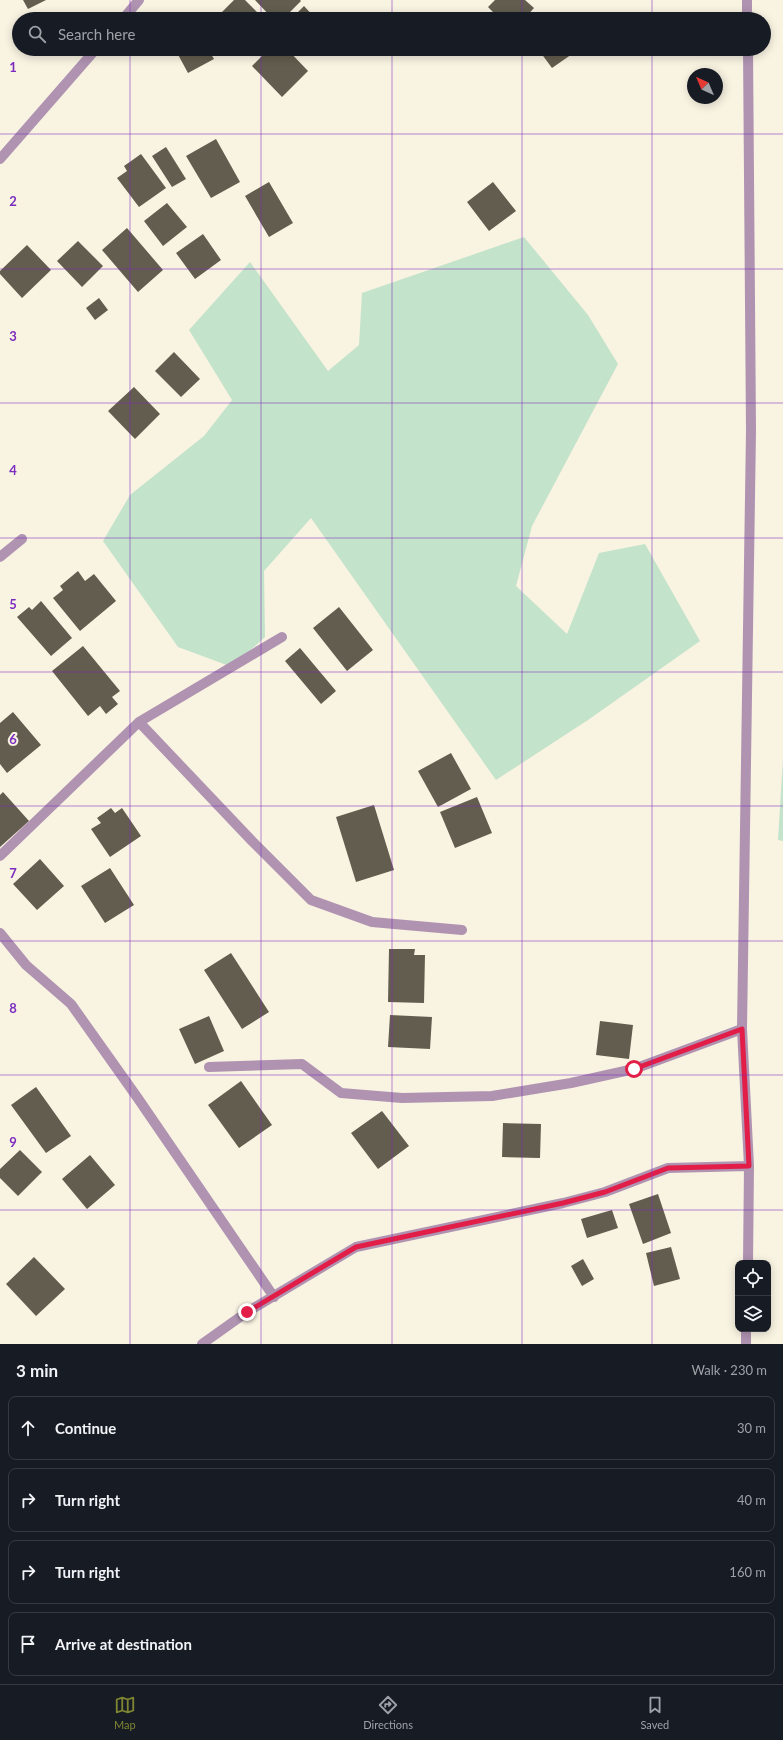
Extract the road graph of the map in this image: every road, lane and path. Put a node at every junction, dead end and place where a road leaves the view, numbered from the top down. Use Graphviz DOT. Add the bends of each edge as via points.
graph roads {
  1 [pos="139,0"];
  2 [pos="747,0"];
  3 [pos="128,12"];
  4 [pos="747,12"];
  5 [pos="90,56"];
  6 [pos="748,56"];
  7 [pos="0,159"];
  8 [pos="22,539"];
  9 [pos="0,557"];
  10 [pos="282,637"];
  11 [pos="139,722"];
  12 [pos="0,856"];
  13 [pos="462,930"];
  14 [pos="0,933"];
  15 [pos="742,1029"];
  16 [pos="209,1067"];
  17 [pos="749,1166"];
  18 [pos="748,1260"];
  19 [pos="274,1297"];
  20 [pos="746,1332"];
  21 [pos="202,1344"];
  22 [pos="746,1344"];
  1 -- 3 [label="street"];
  2 -- 4 [label="street"];
  5 -- 7 [label="street"];
  6 -- 15 [label="street" via="751,430"];
  8 -- 9 [label="street"];
  10 -- 11 [label="street"];
  11 -- 12 [label="street"];
  11 -- 13 [label="street" via="252,842 311,900 372,922"];
  14 -- 19 [label="street" via="26,965 71,1004"];
  15 -- 16 [label="street" via="634,1069 492,1096 402,1098 341,1093 302,1064"];
  15 -- 17 [label="street"];
  17 -- 18 [label="street"];
  17 -- 19 [label="street" via="668,1168 605,1192 563,1203 356,1247"];
  19 -- 21 [label="street" via="247,1312"];
  20 -- 22 [label="street"];
}
